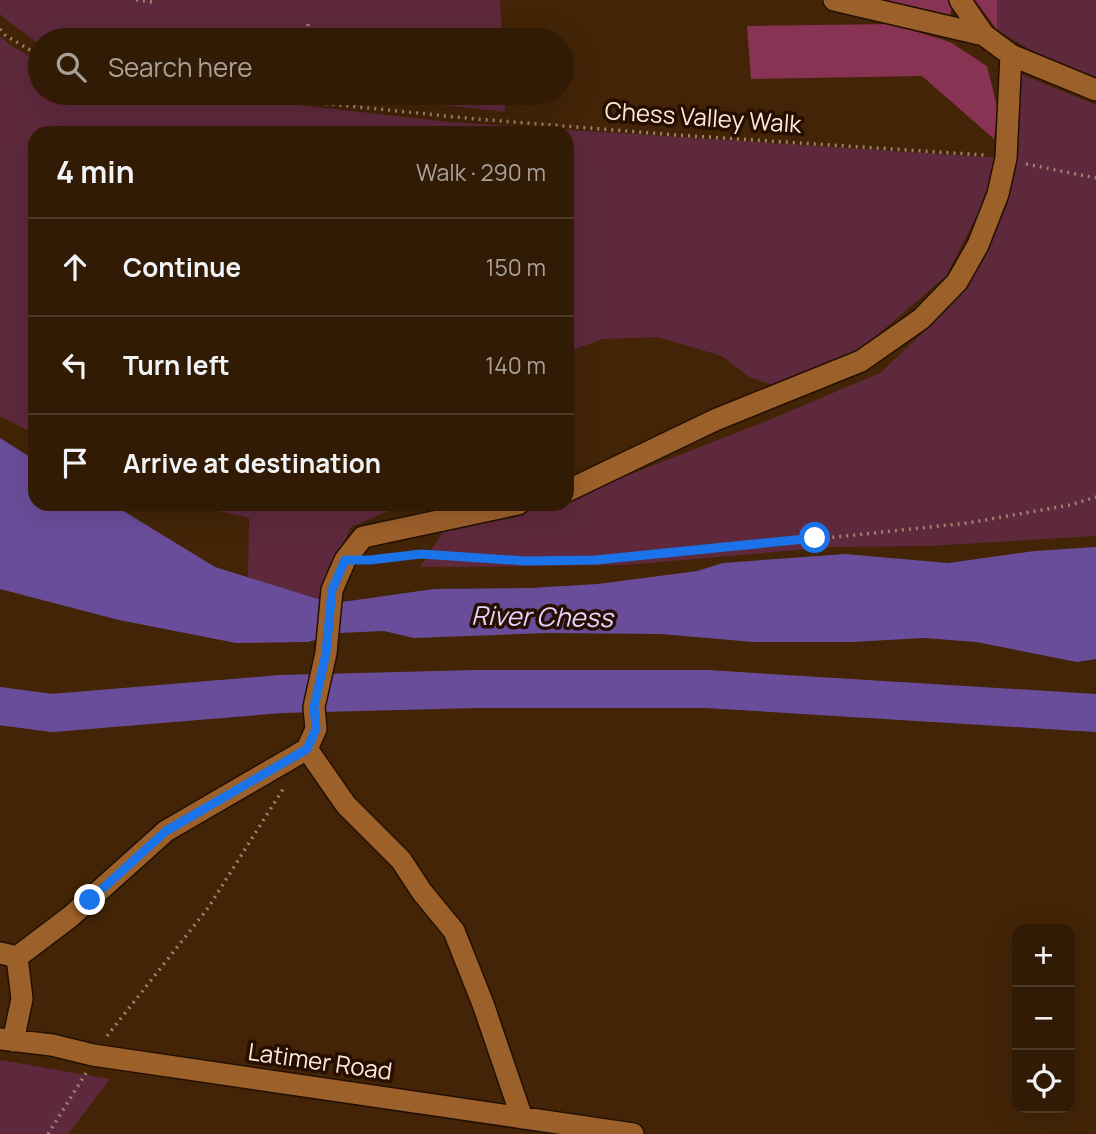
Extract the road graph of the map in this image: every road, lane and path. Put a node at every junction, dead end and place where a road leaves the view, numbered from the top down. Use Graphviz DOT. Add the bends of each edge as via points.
graph roads {
  1 [pos="136,0"];
  2 [pos="834,0"];
  3 [pos="960,0"];
  4 [pos="152,2"];
  5 [pos="308,23"];
  6 [pos="308,28"];
  7 [pos="0,29"];
  8 [pos="984,34"];
  9 [pos="28,48"];
  10 [pos="1012,55"];
  11 [pos="1096,90"];
  12 [pos="342,105"];
  13 [pos="574,126"];
  14 [pos="574,126"];
  15 [pos="1006,158"];
  16 [pos="1096,177"];
  17 [pos="574,488"];
  18 [pos="1096,497"];
  19 [pos="484,511"];
  20 [pos="345,560"];
  21 [pos="307,749"];
  22 [pos="288,782"];
  23 [pos="8,955"];
  24 [pos="6,1040"];
  25 [pos="103,1042"];
  26 [pos="89,1068"];
  27 [pos="522,1118"];
  28 [pos="48,1134"];
  29 [pos="633,1134"];
  1 -- 4 [label="path"];
  2 -- 8 [label="street"];
  3 -- 8 [label="street"];
  5 -- 6 [label="path"];
  7 -- 9 [label="path"];
  8 -- 10 [label="street"];
  10 -- 11 [label="street"];
  10 -- 15 [label="street"];
  12 -- 13 [label="path, Chess Valley Walk"];
  14 -- 15 [label="path, Chess Valley Walk"];
  15 -- 16 [label="path, Chess Valley Walk"];
  15 -- 17 [label="street" via="978,245 957,282 921,319 861,362 715,420"];
  18 -- 20 [label="path" via="968,523 634,557 525,561 421,554"];
  19 -- 20 [label="street" via="363,537"];
  20 -- 21 [label="street" via="332,590 326,653 314,707 316,729"];
  21 -- 23 [label="street" via="166,831 70,917"];
  21 -- 27 [label="street" via="346,805 401,860 454,931"];
  22 -- 25 [label="path" via="208,908"];
  23 -- 24 [label="street" via="22,999"];
  24 -- 27 [label="street, Latimer Road"];
  26 -- 28 [label="path"];
  27 -- 29 [label="street, Latimer Road"];
}
